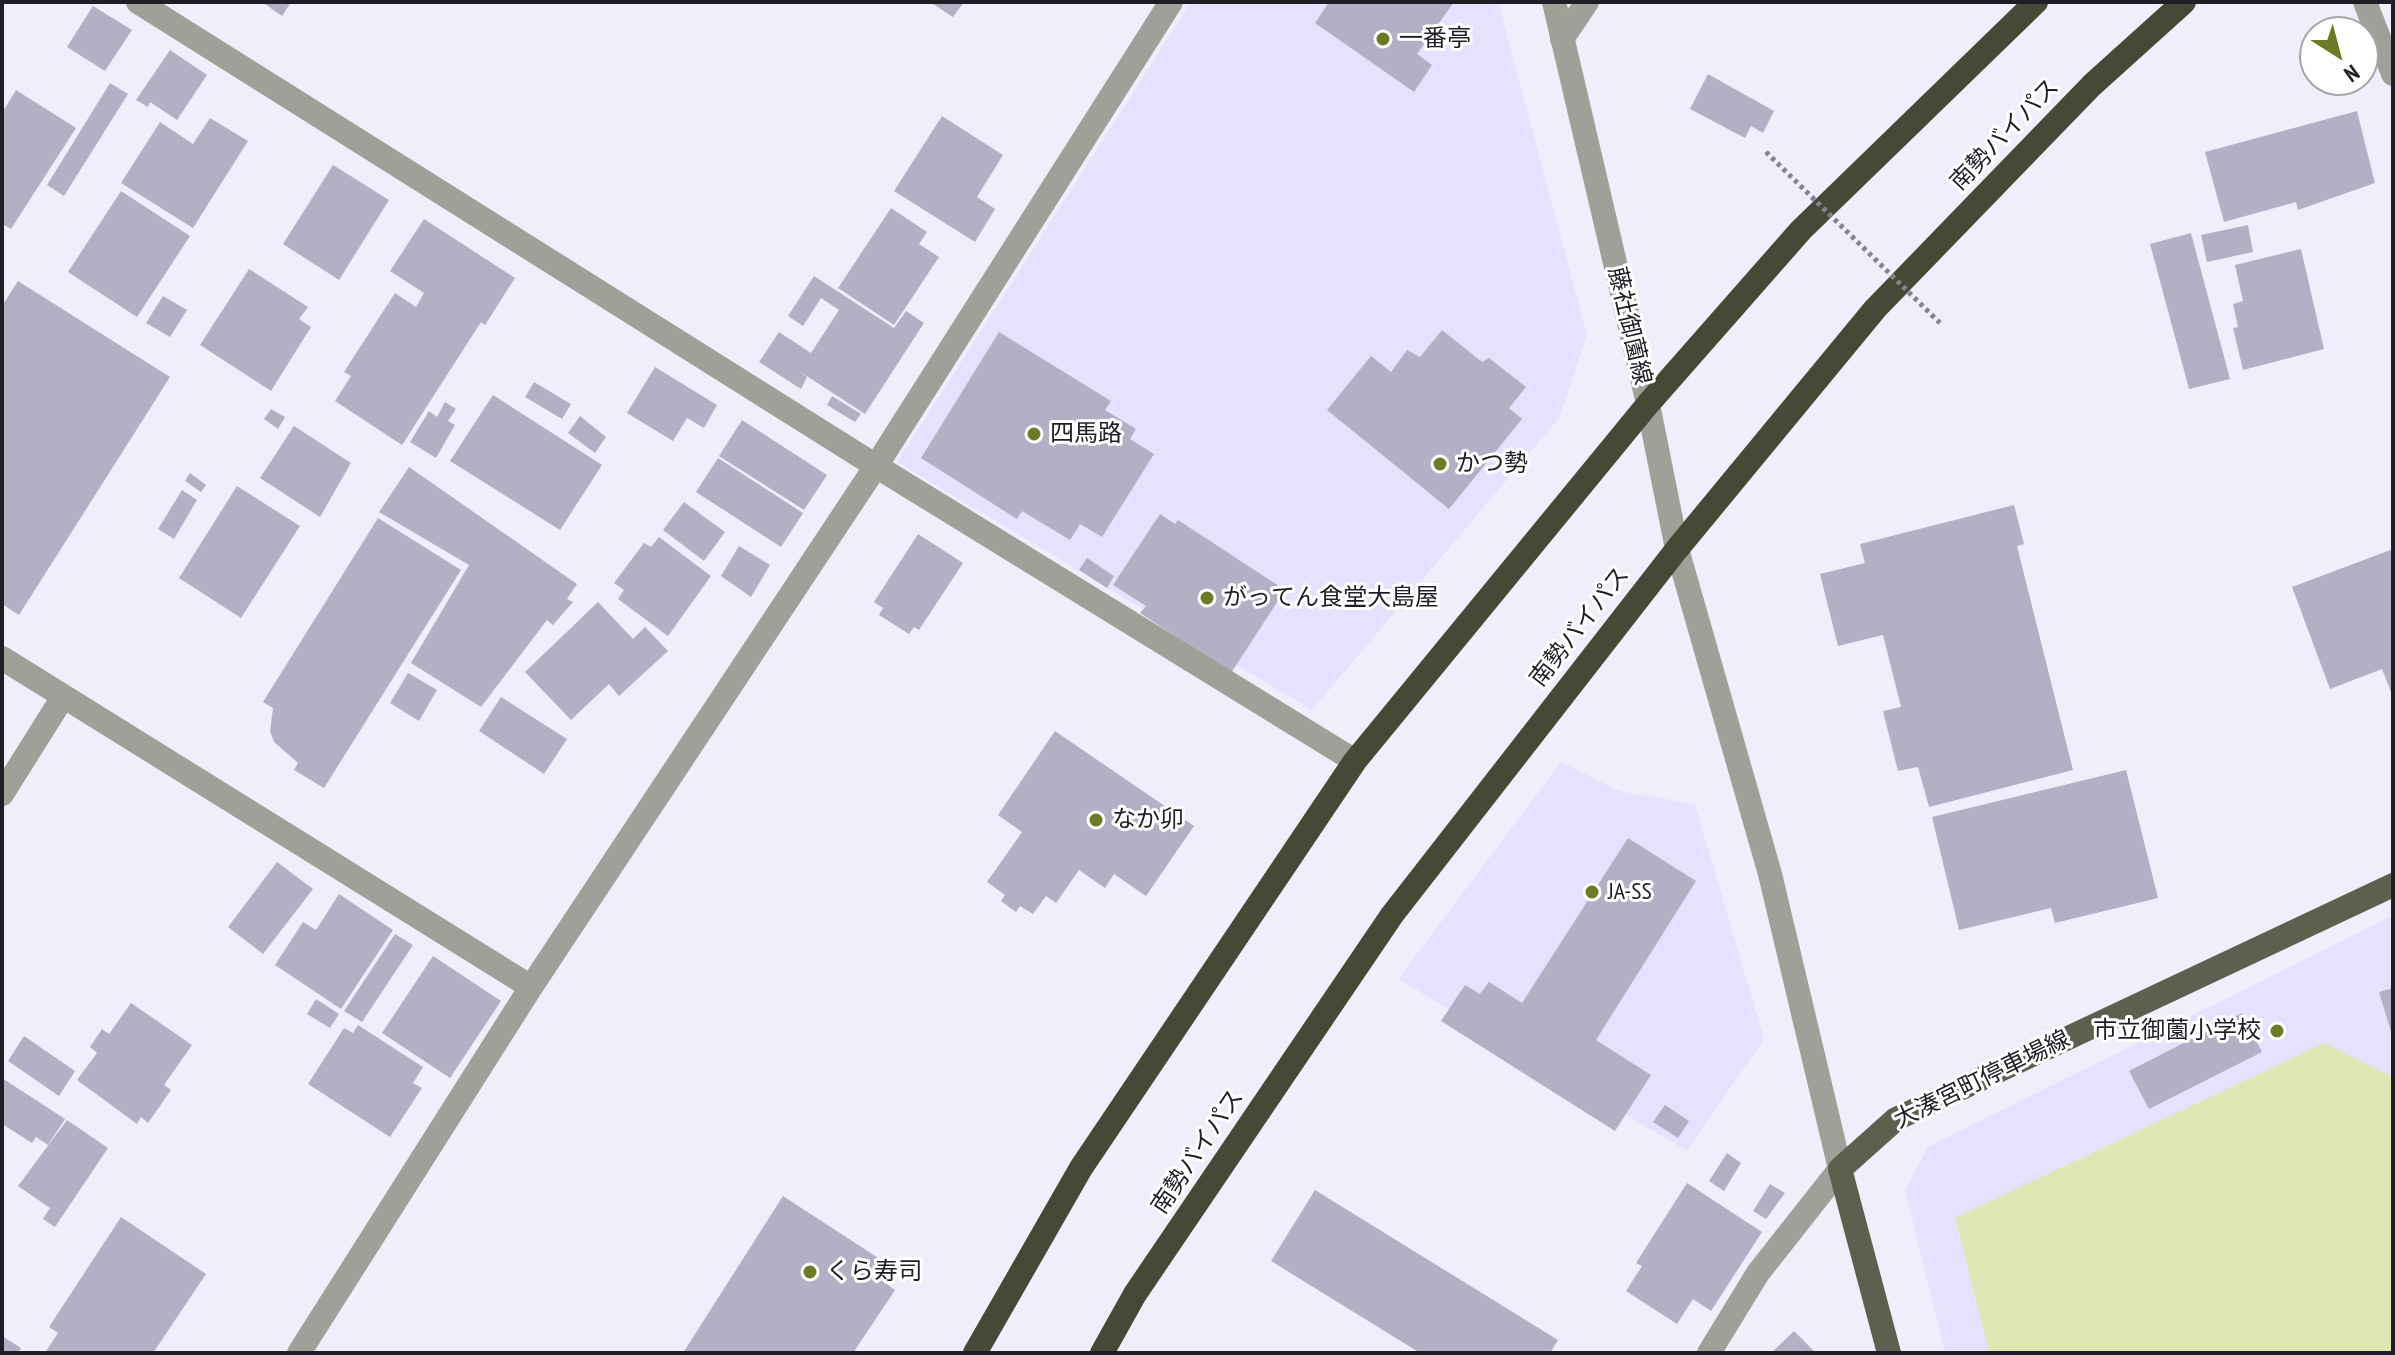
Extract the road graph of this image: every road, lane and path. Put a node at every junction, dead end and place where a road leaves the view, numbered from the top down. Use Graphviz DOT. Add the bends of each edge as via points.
graph roads {
  1 [pos="138,2"];
  2 [pos="1171,2"];
  3 [pos="1554,2"];
  4 [pos="1587,2"];
  5 [pos="2036,2"];
  6 [pos="2184,2"];
  7 [pos="2365,2"];
  8 [pos="1562,39"];
  9 [pos="2393,74"];
  10 [pos="1766,152"];
  11 [pos="1940,323"];
  12 [pos="1648,404"];
  13 [pos="876,466"];
  14 [pos="1677,549"];
  15 [pos="2,658"];
  16 [pos="63,697"];
  17 [pos="1355,761"];
  18 [pos="2,794"];
  19 [pos="2393,885"];
  20 [pos="531,987"];
  21 [pos="1840,1169"];
  22 [pos="299,1353"];
  23 [pos="975,1353"];
  24 [pos="1102,1353"];
  25 [pos="1709,1353"];
  26 [pos="1889,1353"];
  1 -- 13 [label="street"];
  2 -- 13 [label="street"];
  3 -- 8 [label="street, 藤社御薗線"];
  4 -- 8 [label="street"];
  5 -- 12 [label="highway" via="1801,230"];
  6 -- 14 [label="highway, 南勢バイパス" via="2092,85 1875,309"];
  7 -- 9 [label="street"];
  8 -- 12 [label="street, 藤社御薗線"];
  10 -- 11 [label="path, bridge"];
  12 -- 14 [label="street, 藤社御薗線"];
  12 -- 17 [label="highway"];
  13 -- 17 [label="street"];
  13 -- 20 [label="street"];
  14 -- 21 [label="street, 藤社御薗線" via="1770,874"];
  14 -- 24 [label="highway, 南勢バイパス" via="1392,915 1135,1294"];
  15 -- 16 [label="street"];
  16 -- 18 [label="street"];
  16 -- 20 [label="street"];
  17 -- 23 [label="highway" via="1081,1168"];
  19 -- 21 [label="main road, 大湊宮町停車場線" via="1896,1119"];
  20 -- 22 [label="street"];
  21 -- 25 [label="street" via="1758,1273"];
  21 -- 26 [label="main road"];
}
